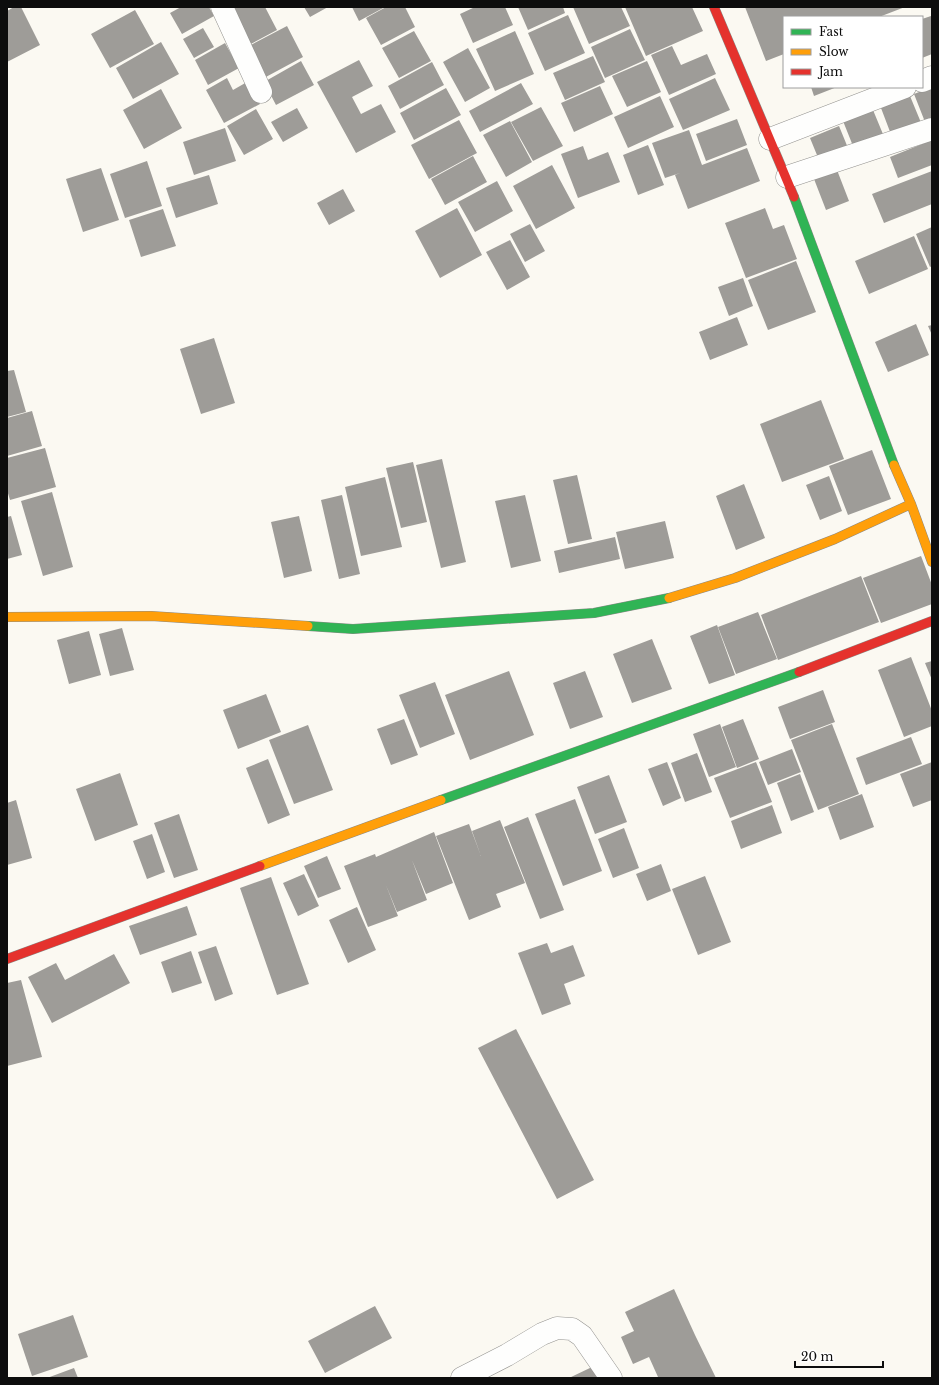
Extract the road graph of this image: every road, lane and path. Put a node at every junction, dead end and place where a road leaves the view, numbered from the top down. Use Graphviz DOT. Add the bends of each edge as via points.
graph roads {
  1 [pos="222,7"];
  2 [pos="714,7"];
  3 [pos="903,88"];
  4 [pos="261,92"];
  5 [pos="932,129"];
  6 [pos="770,139"];
  7 [pos="787,177"];
  8 [pos="911,504"];
  9 [pos="932,562"];
  10 [pos="7,617"];
  11 [pos="932,621"];
  12 [pos="7,959"];
  13 [pos="462,1378"];
  14 [pos="611,1378"];
  1 -- 4 [label="street"];
  2 -- 6 [label="street"];
  3 -- 6 [label="street"];
  5 -- 7 [label="street"];
  6 -- 7 [label="street"];
  7 -- 8 [label="street" via="886,444"];
  8 -- 9 [label="street"];
  8 -- 10 [label="street" via="835,539 735,578 655,602 594,613 353,629 151,616"];
  11 -- 12 [label="street" via="813,667"];
  13 -- 14 [label="street" via="557,1328 572,1329 582,1336"];
}
